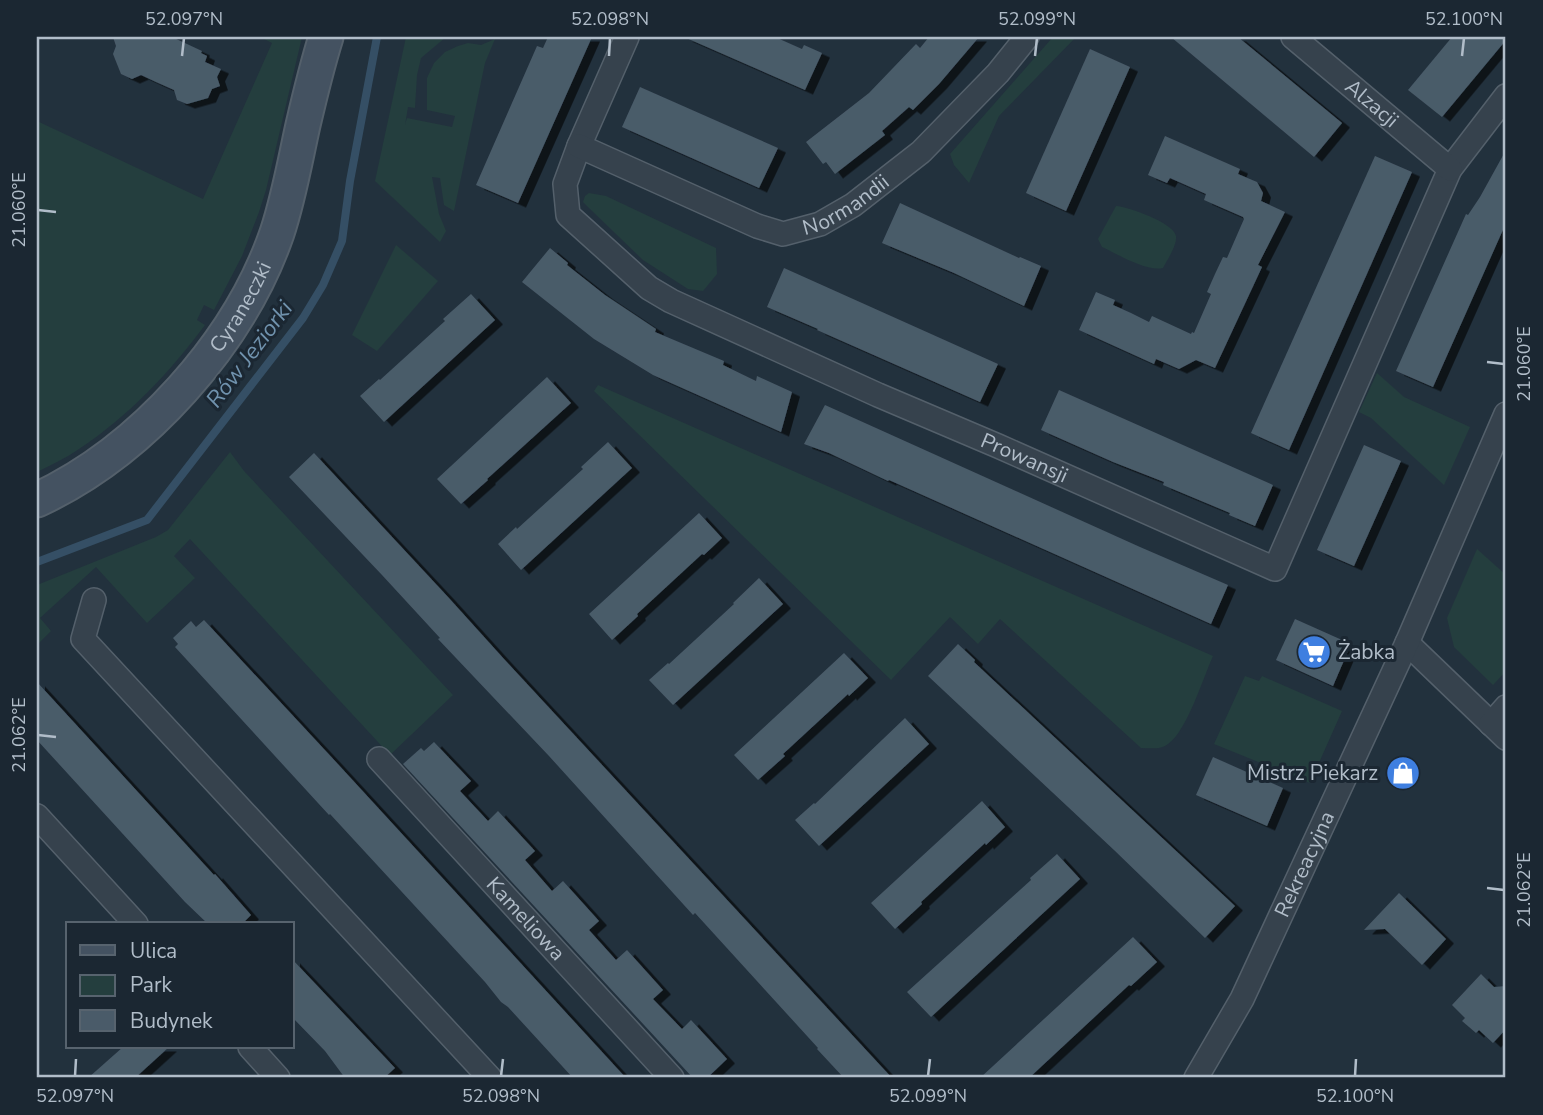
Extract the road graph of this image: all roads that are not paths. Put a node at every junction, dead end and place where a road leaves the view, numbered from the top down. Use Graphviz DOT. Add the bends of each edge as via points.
graph roads {
  1 [pos="326,37"];
  2 [pos="628,37"];
  3 [pos="1027,37"];
  4 [pos="1293,37"];
  5 [pos="1506,96"];
  6 [pos="579,146"];
  7 [pos="1450,169"];
  8 [pos="1506,414"];
  9 [pos="37,500"];
  10 [pos="94,600"];
  11 [pos="1407,643"];
  12 [pos="1501,723"];
  13 [pos="379,759"];
  14 [pos="37,816"];
  15 [pos="134,922"];
  16 [pos="251,1048"];
  17 [pos="278,1078"];
  18 [pos="490,1078"];
  19 [pos="672,1078"];
  20 [pos="1196,1078"];
  1 -- 9 [label="street, Cyraneczki" via="276,235 229,329 170,402 106,460"];
  2 -- 6 [label="street, Prowansji"];
  3 -- 6 [label="street, Normandii" via="920,152 853,205 820,224 783,234"];
  4 -- 7 [label="street, Alzacji"];
  5 -- 7 [label="street"];
  6 -- 7 [label="street, Prowansji" via="565,184 568,215 649,288 865,389 1275,569"];
  8 -- 11 [label="street, Rekreacyjna"];
  10 -- 18 [label="street" via="83,639"];
  11 -- 12 [label="street"];
  11 -- 20 [label="street, Rekreacyjna" via="1242,999"];
  13 -- 19 [label="street, Kameliowa"];
  14 -- 15 [label="street"];
  16 -- 17 [label="street"];
}
